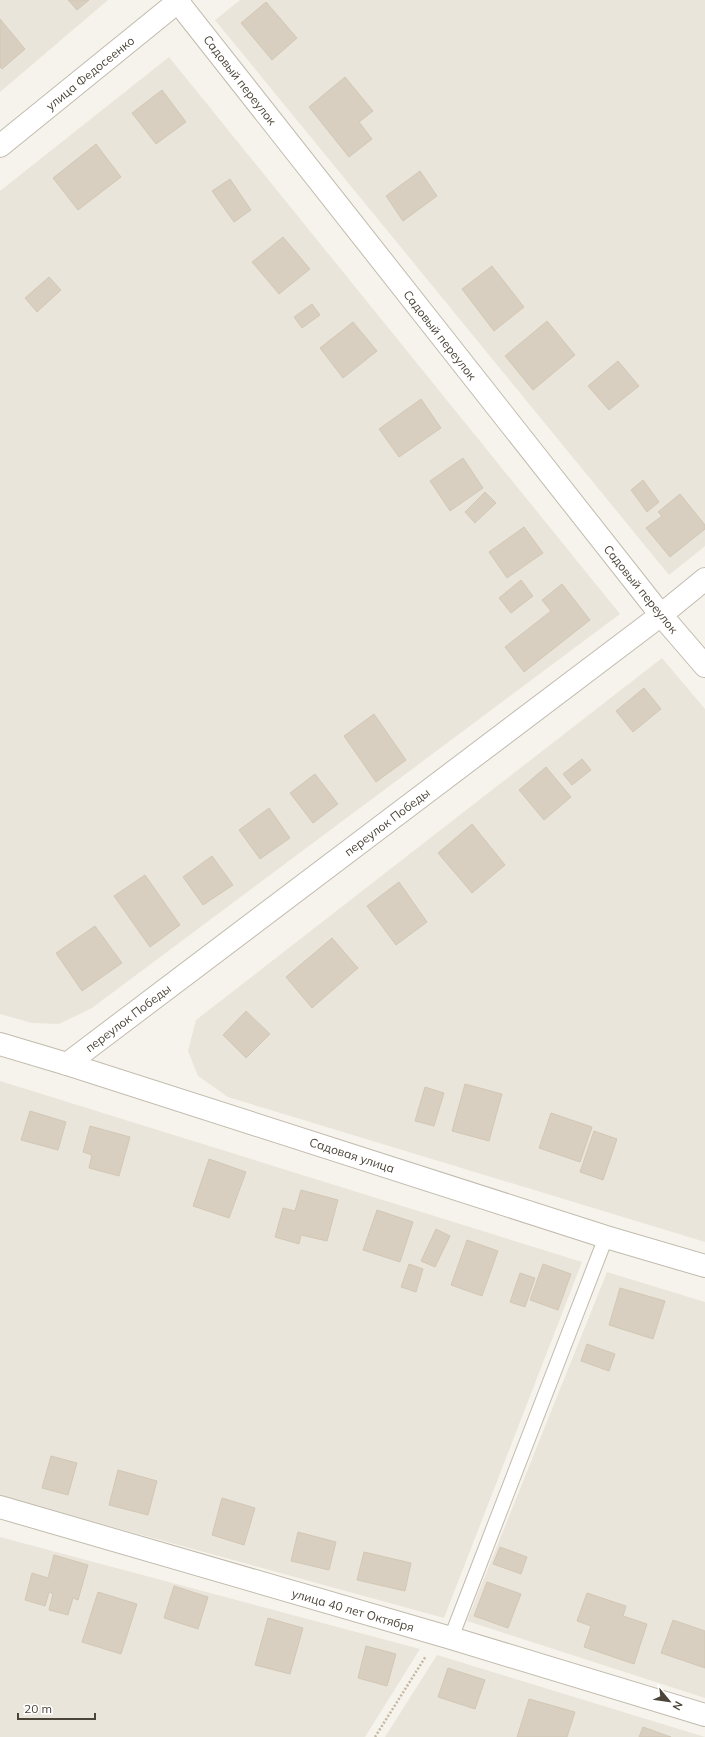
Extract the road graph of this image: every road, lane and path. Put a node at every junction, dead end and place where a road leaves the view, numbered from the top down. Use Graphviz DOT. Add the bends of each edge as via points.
graph roads {
  1 [pos="179,1"];
  2 [pos="0,146"];
  3 [pos="705,579"];
  4 [pos="661,615"];
  5 [pos="705,666"];
  6 [pos="0,1044"];
  7 [pos="67,1064"];
  8 [pos="606,1237"];
  9 [pos="705,1266"];
  10 [pos="0,1507"];
  11 [pos="445,1636"];
  12 [pos="705,1715"];
  13 [pos="375,1737"];
  1 -- 2 [label="street, улица Федосеенко"];
  1 -- 4 [label="street, Садовый переулок"];
  3 -- 4 [label="street, переулок Победы"];
  4 -- 5 [label="street, Садовый переулок"];
  4 -- 7 [label="street, переулок Победы"];
  6 -- 7 [label="street, Садовая улица"];
  7 -- 8 [label="street, Садовая улица"];
  8 -- 9 [label="street, Садовая улица"];
  8 -- 11 [label="lane"];
  10 -- 11 [label="street, улица 40 лет Октября"];
  11 -- 12 [label="street, улица 40 лет Октября"];
  11 -- 13 [label="path"];
}
